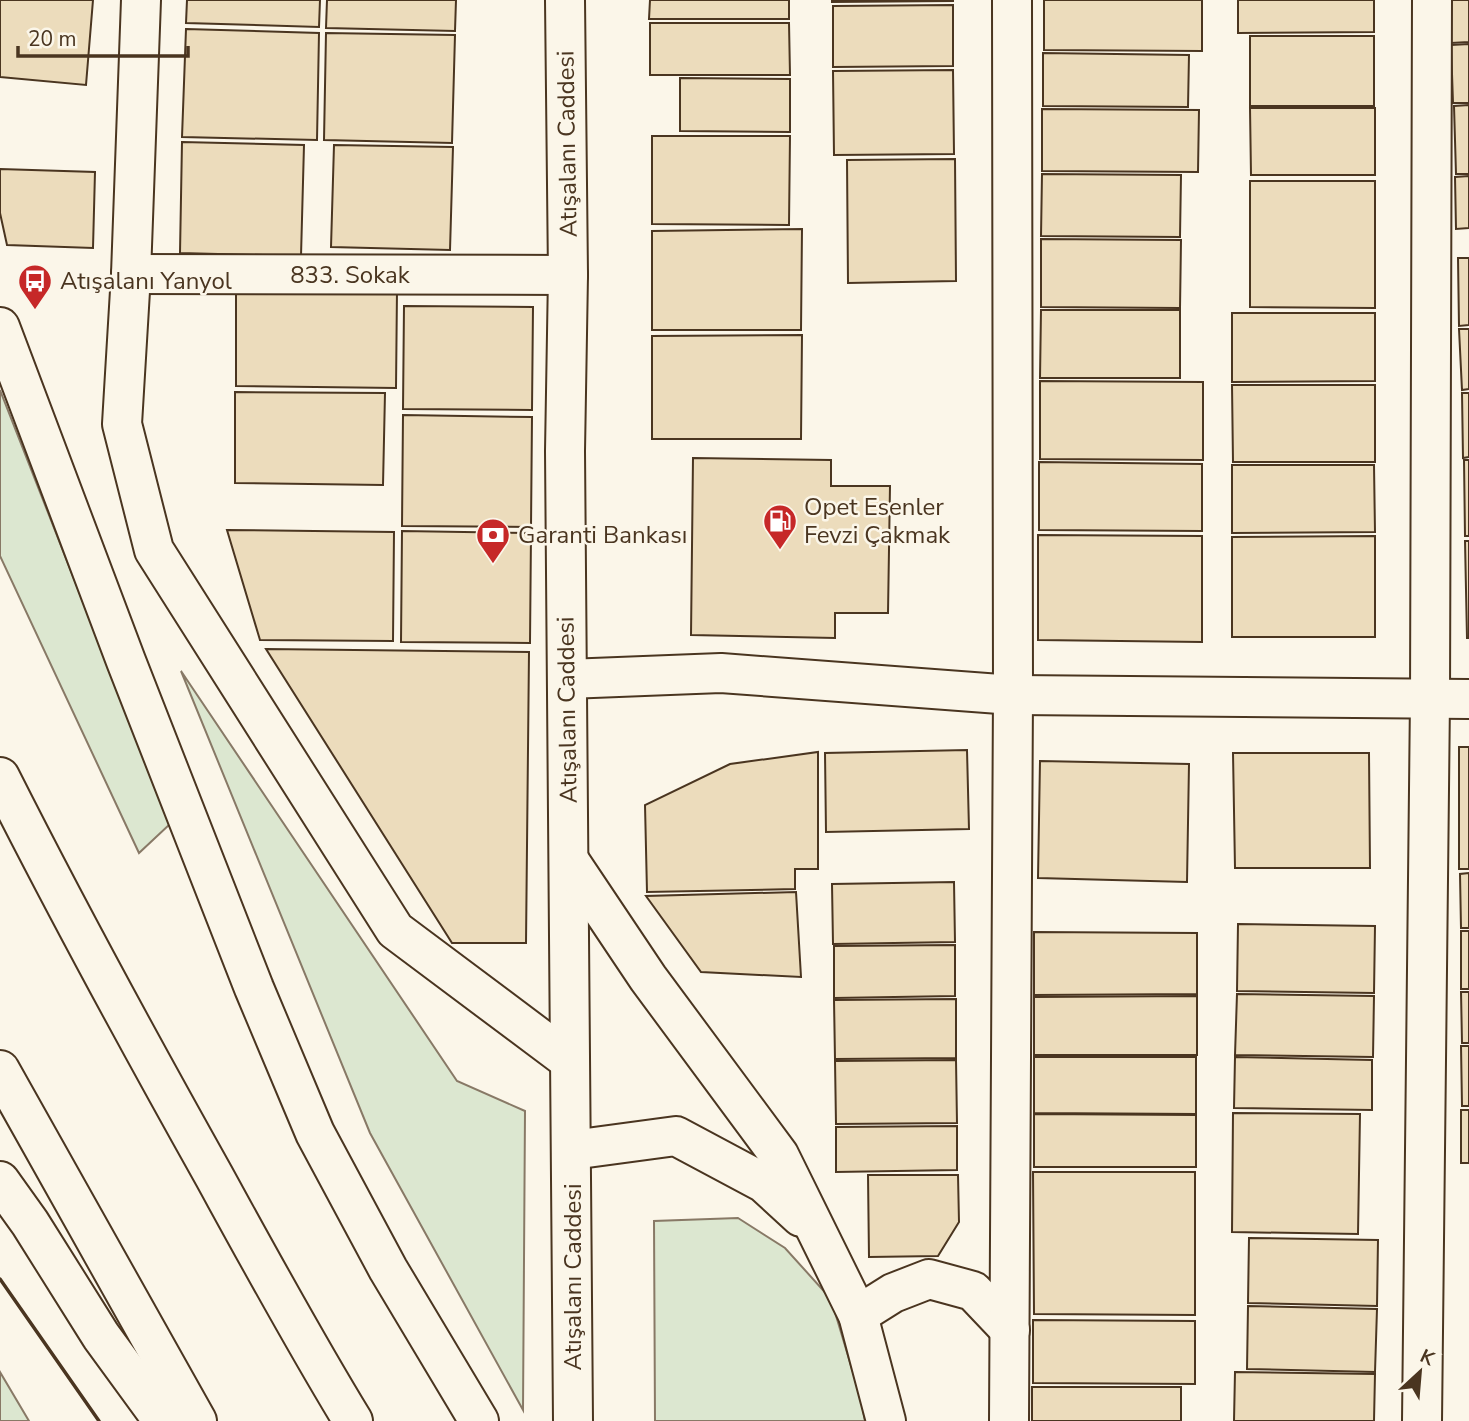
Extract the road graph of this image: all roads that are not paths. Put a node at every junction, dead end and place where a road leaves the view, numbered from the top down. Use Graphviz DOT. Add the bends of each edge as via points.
graph roads {
  1 [pos="141,0"];
  2 [pos="565,0"];
  3 [pos="1012,0"];
  4 [pos="1432,0"];
  5 [pos="131,274"];
  6 [pos="568,275"];
  7 [pos="0,327"];
  8 [pos="567,679"];
  9 [pos="1013,695"];
  10 [pos="1430,699"];
  11 [pos="1469,699"];
  12 [pos="0,777"];
  13 [pos="569,860"];
  14 [pos="570,1061"];
  15 [pos="0,1070"];
  16 [pos="572,1150"];
  17 [pos="0,1181"];
  18 [pos="816,1230"];
  19 [pos="858,1315"];
  20 [pos="1010,1330"];
  21 [pos="573,1408"];
  22 [pos="163,1421"];
  23 [pos="197,1421"];
  24 [pos="353,1421"];
  25 [pos="479,1421"];
  26 [pos="886,1421"];
  27 [pos="1009,1421"];
  28 [pos="1422,1421"];
  1 -- 5 [label="main road"];
  2 -- 6 [label="main road, Atışalanı Caddesi"];
  3 -- 9 [label="main road"];
  4 -- 10 [label="main road"];
  5 -- 6 [label="main road, 833. Sokak"];
  5 -- 14 [label="main road" via="122,424 154,550 395,930"];
  6 -- 8 [label="main road, Atışalanı Caddesi"];
  7 -- 25 [label="main road" via="150,724 315,1133 387,1269"];
  8 -- 9 [label="main road" via="721,673"];
  8 -- 13 [label="main road, Atışalanı Caddesi"];
  9 -- 10 [label="main road"];
  9 -- 20 [label="main road"];
  10 -- 11 [label="main road"];
  10 -- 28 [label="main road"];
  12 -- 24 [label="main road" via="184,1124"];
  13 -- 14 [label="main road, Atışalanı Caddesi"];
  13 -- 18 [label="main road" via="648,978 779,1155"];
  14 -- 16 [label="main road, Atışalanı Caddesi"];
  15 -- 23 [label="main road"];
  16 -- 18 [label="main road" via="676,1136 764,1183"];
  16 -- 21 [label="main road, Atışalanı Caddesi"];
  17 -- 22 [label="main road" via="101,1336"];
  18 -- 19 [label="main road"];
  19 -- 20 [label="main road" via="892,1293 929,1279 973,1291"];
  19 -- 26 [label="main road"];
  20 -- 27 [label="main road"];
}
